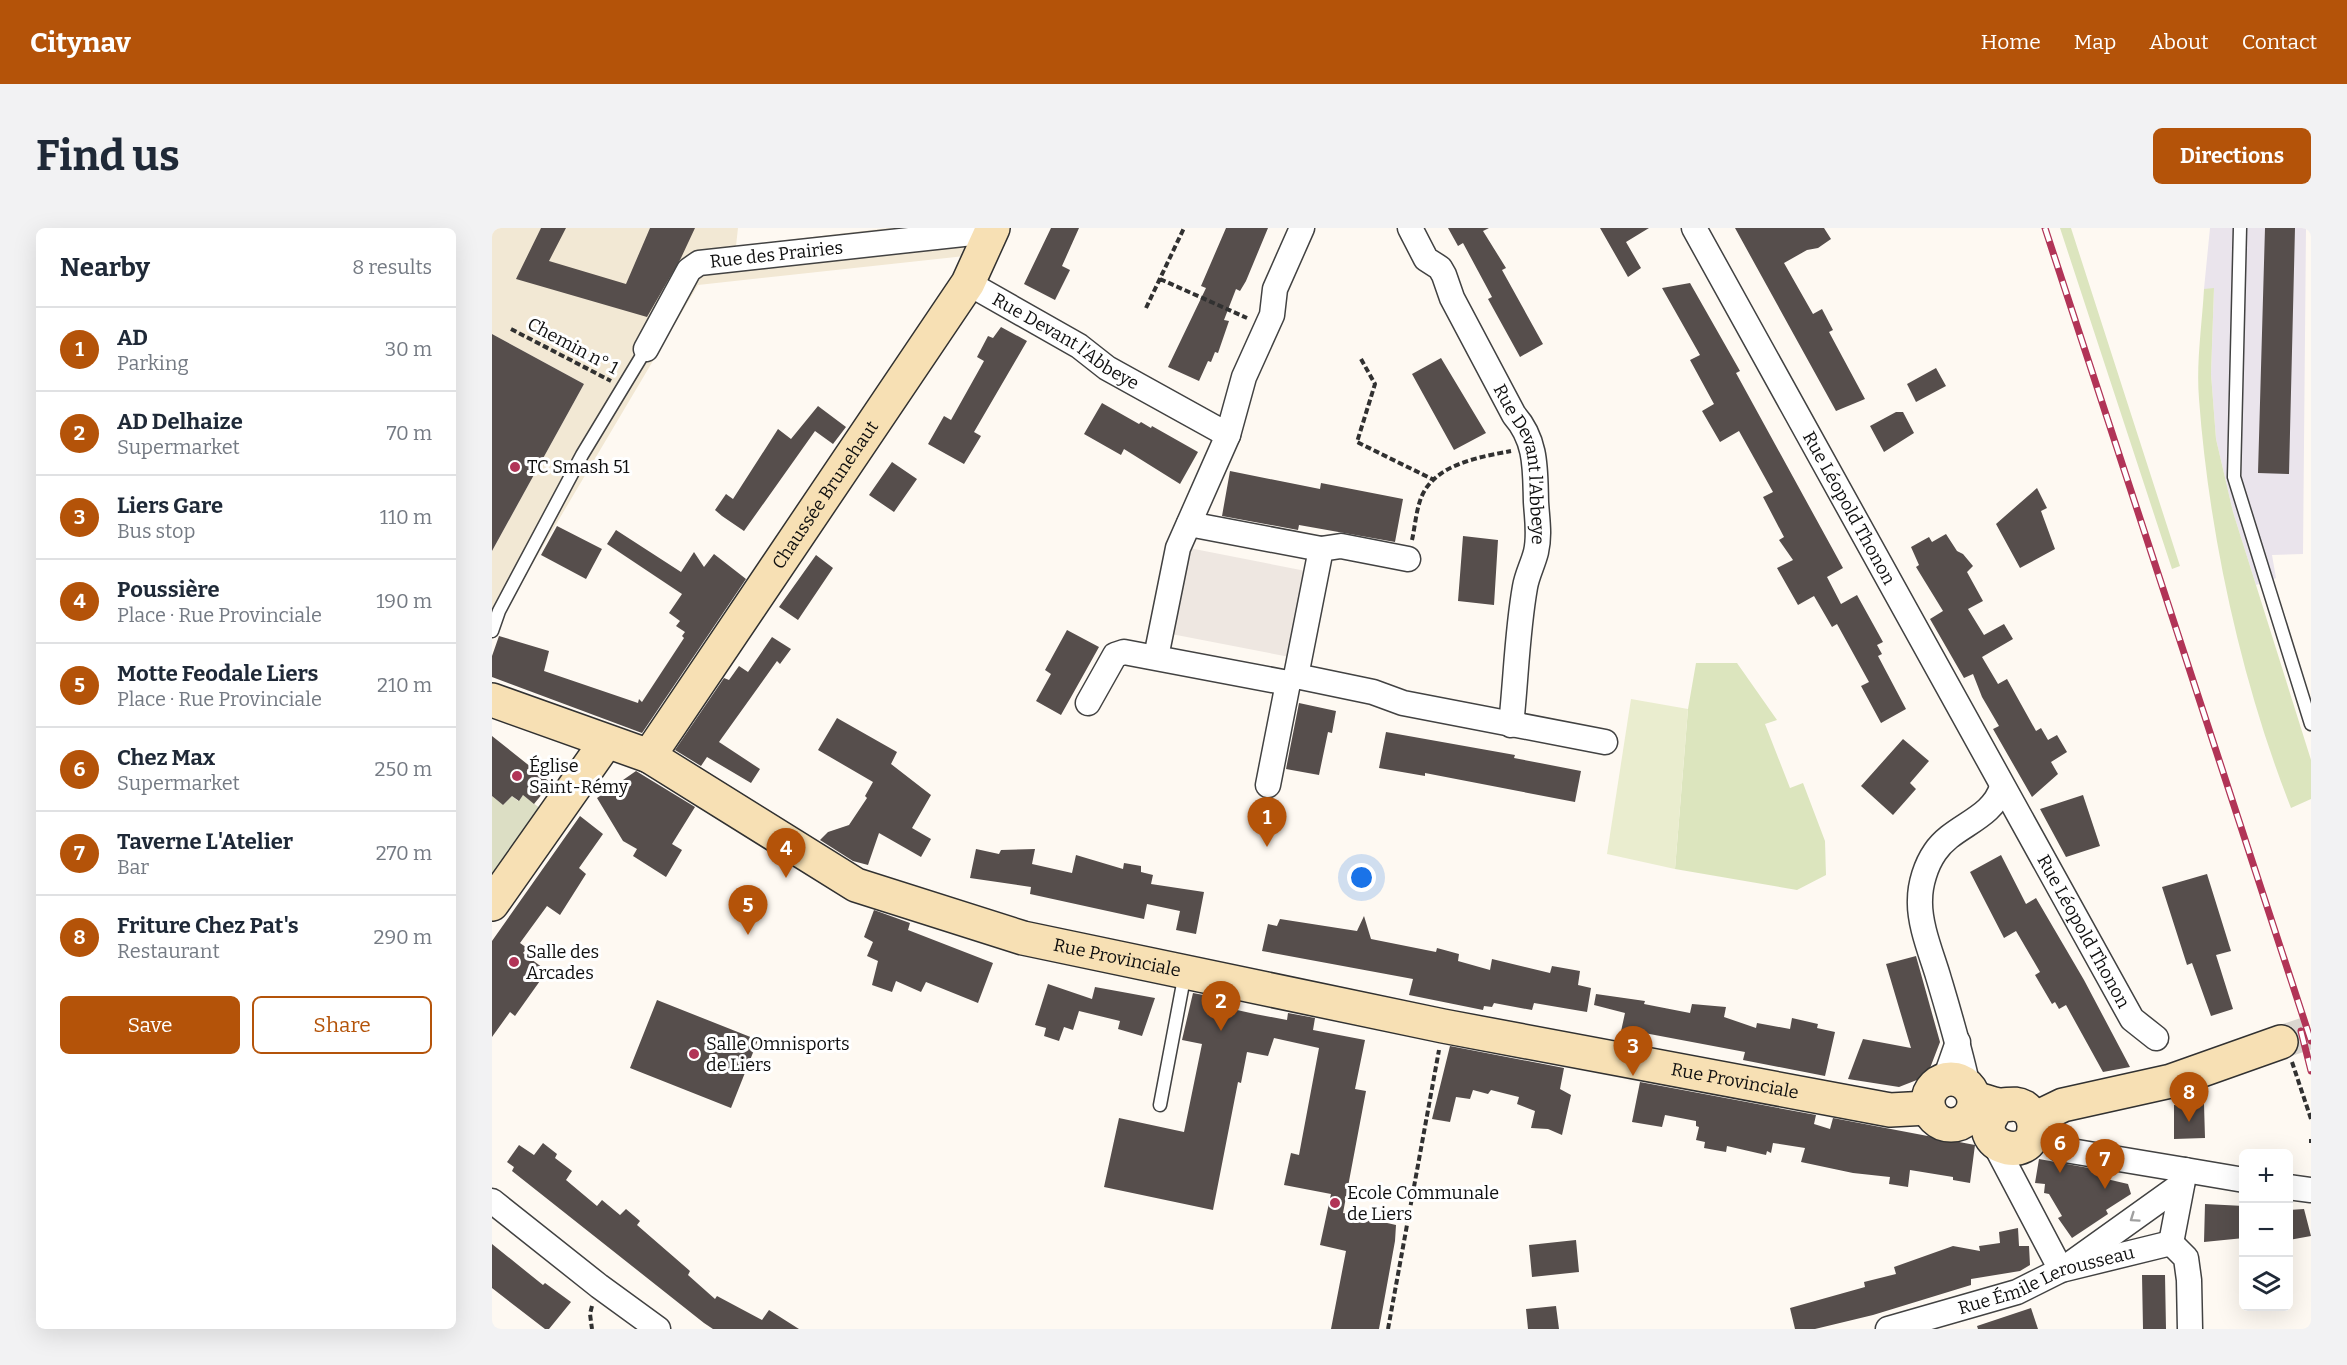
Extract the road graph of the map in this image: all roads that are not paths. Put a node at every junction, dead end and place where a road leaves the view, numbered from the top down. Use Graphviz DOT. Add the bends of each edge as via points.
graph roads {
  1 [pos="1302,228"];
  2 [pos="1410,228"];
  3 [pos="1694,228"];
  4 [pos="2240,228"];
  5 [pos="992,230"];
  6 [pos="968,283"];
  7 [pos="646,349"];
  8 [pos="1228,435"];
  9 [pos="1189,524"];
  10 [pos="1321,549"];
  11 [pos="1408,559"];
  12 [pos="492,631"];
  13 [pos="1156,657"];
  14 [pos="1292,679"];
  15 [pos="492,700"];
  16 [pos="1088,703"];
  17 [pos="2311,724"];
  18 [pos="1511,725"];
  19 [pos="606,742"];
  20 [pos="1605,742"];
  21 [pos="649,756"];
  22 [pos="1268,785"];
  23 [pos="2002,787"];
  24 [pos="492,904"];
  25 [pos="1185,972"];
  26 [pos="2156,1038"];
  27 [pos="2282,1042"];
  28 [pos="1160,1105"];
  29 [pos="1976,1108"];
  30 [pos="2030,1132"];
  31 [pos="2059,1149"];
  32 [pos="2183,1177"];
  33 [pos="2239,1180"];
  34 [pos="2016,1181"];
  35 [pos="2293,1188"];
  36 [pos="2311,1190"];
  37 [pos="492,1201"];
  38 [pos="2171,1243"];
  39 [pos="2061,1270"];
  40 [pos="1957,1320"];
  41 [pos="658,1329"];
  42 [pos="1888,1329"];
  43 [pos="2190,1329"];
  1 -- 8 [label="street" via="1275,289 1272,315 1244,377"];
  2 -- 18 [label="street, Rue Devant l'Abbeye" via="1426,259 1444,275 1452,298 1532,447 1539,520 1536,550 1525,586"];
  3 -- 23 [label="street, Rue Léopold Thonon"];
  4 -- 17 [label="lane" via="2234,477"];
  5 -- 6 [label="main road, Chaussée Brunehaut"];
  5 -- 7 [label="street, Rue des Prairies" via="699,263 689,270"];
  6 -- 8 [label="street, Rue Devant l'Abbeye" via="1079,346 1107,368"];
  6 -- 21 [label="main road, Chaussée Brunehaut"];
  7 -- 12 [label="lane" via="535,543"];
  8 -- 9 [label="street"];
  9 -- 10 [label="street"];
  9 -- 13 [label="street" via="1178,548"];
  10 -- 11 [label="street" via="1341,546"];
  10 -- 14 [label="street"];
  13 -- 14 [label="street"];
  13 -- 16 [label="street" via="1124,652 1115,655"];
  14 -- 18 [label="street" via="1373,692 1403,703"];
  14 -- 22 [label="street"];
  15 -- 19 [label="main road, Rue Provinciale"];
  18 -- 20 [label="street"];
  19 -- 21 [label="main road, Rue Provinciale"];
  19 -- 24 [label="main road"];
  21 -- 25 [label="main road, Rue Provinciale" via="856,885 1023,938"];
  23 -- 26 [label="street, Rue Léopold Thonon" via="2132,1018"];
  23 -- 29 [label="street" via="1997,802 1946,838 1933,854 1920,902"];
  25 -- 28 [label="lane"];
  25 -- 29 [label="main road, Rue Provinciale" via="1443,1026 1890,1110 1928,1108 1944,1125 1955,1126"];
  27 -- 30 [label="main road, Rue Provinciale" via="2171,1081 2062,1105"];
  29 -- 30 [label="main road, Rue Provinciale" via="2002,1147 2014,1150"];
  29 -- 34 [label="street"];
  30 -- 34 [label="street"];
  31 -- 32 [label="street"];
  32 -- 33 [label="street"];
  32 -- 38 [label="street"];
  32 -- 39 [label="street, one-way"];
  34 -- 39 [label="street"];
  35 -- 36 [label="street"];
  37 -- 41 [label="street"];
  38 -- 39 [label="street, Rue Émile Lerousseau"];
  38 -- 43 [label="street" via="2186,1258"];
  39 -- 40 [label="street, Rue Émile Lerousseau"];
  40 -- 42 [label="street, Rue Émile Lerousseau"];
}
